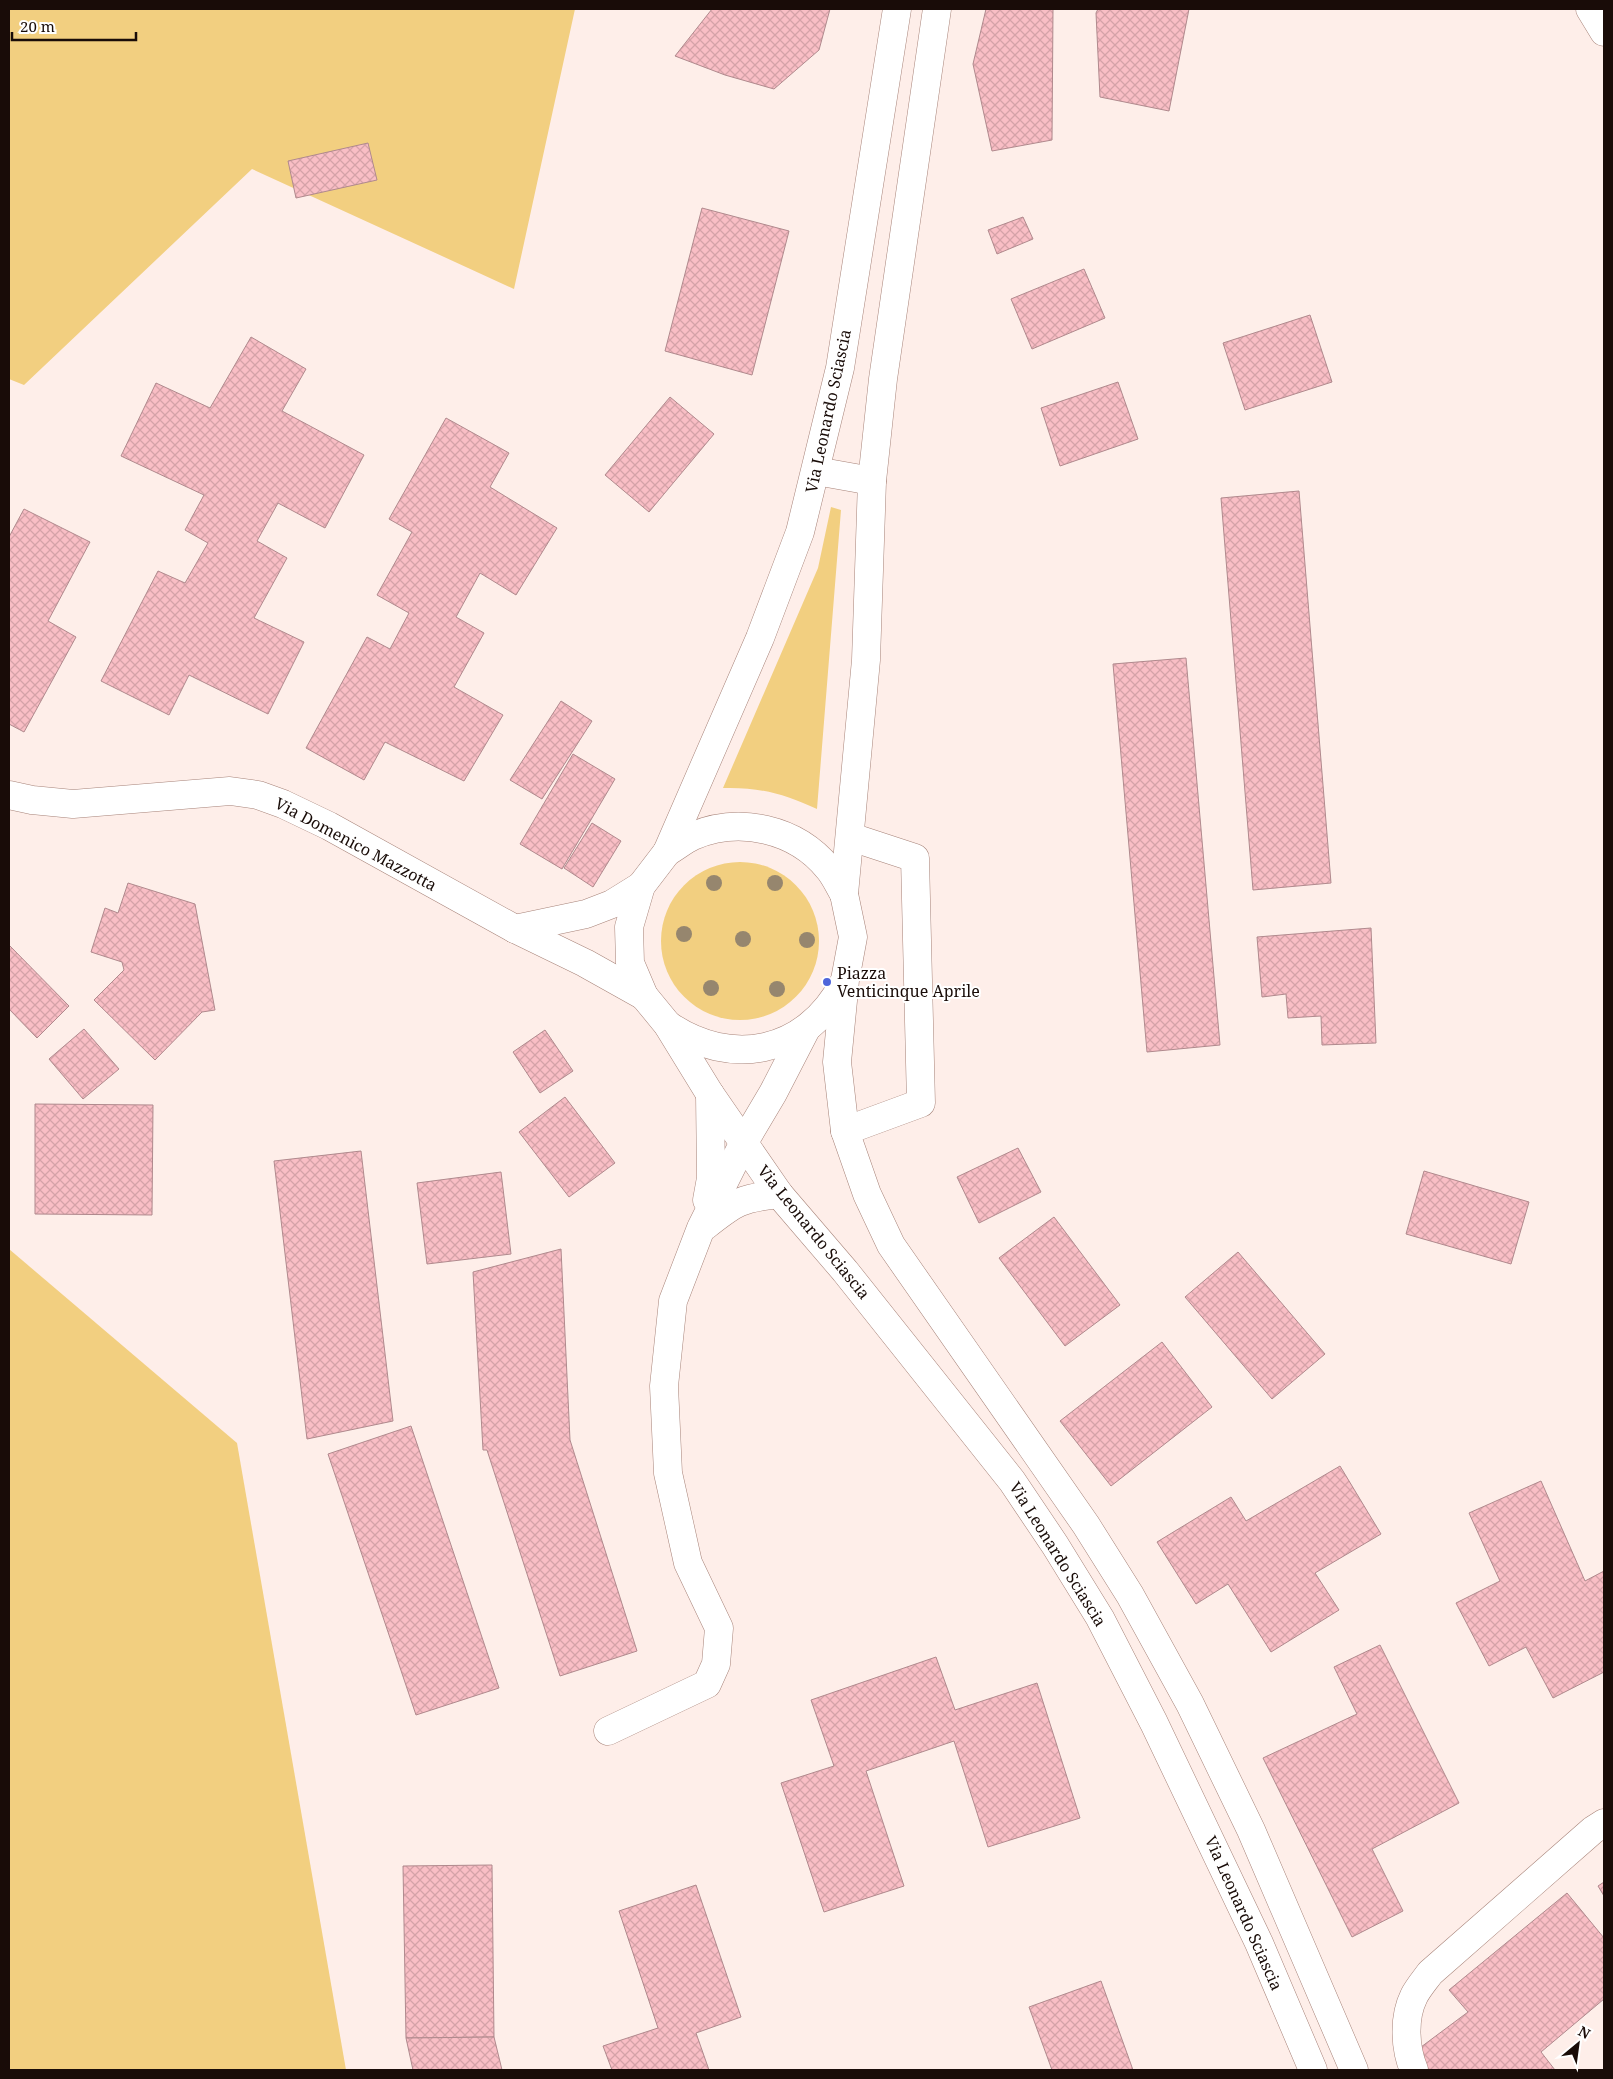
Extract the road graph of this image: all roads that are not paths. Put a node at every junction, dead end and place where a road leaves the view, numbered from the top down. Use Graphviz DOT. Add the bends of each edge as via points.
graph roads {
  1 [pos="897,9"];
  2 [pos="936,9"];
  3 [pos="1590,9"];
  4 [pos="1604,32"];
  5 [pos="816,471"];
  6 [pos="872,482"];
  7 [pos="9,795"];
  8 [pos="852,824"];
  9 [pos="667,852"];
  10 [pos="641,886"];
  11 [pos="844,894"];
  12 [pos="515,930"];
  13 [pos="845,980"];
  14 [pos="644,996"];
  15 [pos="667,1024"];
  16 [pos="806,1029"];
  17 [pos="710,1094"];
  18 [pos="847,1138"];
  19 [pos="744,1142"];
  20 [pos="779,1194"];
  21 [pos="702,1228"];
  22 [pos="608,1731"];
  23 [pos="1604,1823"];
  24 [pos="1251,1830"];
  25 [pos="1215,1847"];
  26 [pos="1313,2070"];
  27 [pos="1354,2070"];
  28 [pos="1414,2070"];
  1 -- 5 [label="street, Via Leonardo Sciascia" via="840,368"];
  2 -- 6 [label="street" via="883,379"];
  3 -- 4 [label="street"];
  5 -- 6 [label="street"];
  5 -- 9 [label="street, Via Leonardo Sciascia" via="800,532 760,638"];
  6 -- 8 [label="street" via="866,660"];
  7 -- 12 [label="street, Via Domenico Mazzotta" via="73,804 230,791 258,794 329,826"];
  8 -- 11 [label="street"];
  8 -- 18 [label="street" via="915,858 921,1103"];
  9 -- 10 [label="street"];
  9 -- 11 [label="street" via="693,836 722,827 751,826 781,833 807,848 829,868"];
  10 -- 12 [label="street" via="612,904 586,914"];
  10 -- 14 [label="street" via="628,927 630,963"];
  11 -- 13 [label="street" via="853,937"];
  12 -- 14 [label="street, Via Domenico Mazzotta" via="585,963"];
  13 -- 16 [label="street" via="822,1016"];
  13 -- 18 [label="street" via="837,1062"];
  14 -- 15 [label="street"];
  15 -- 16 [label="street" via="704,1044 746,1050 768,1047"];
  15 -- 17 [label="street, Via Leonardo Sciascia"];
  16 -- 19 [label="street"];
  17 -- 19 [label="street, Via Leonardo Sciascia"];
  17 -- 21 [label="street" via="711,1178"];
  18 -- 24 [label="street" via="867,1194 891,1246 1086,1526 1130,1595 1190,1704"];
  19 -- 20 [label="street, Via Leonardo Sciascia"];
  19 -- 21 [label="street"];
  20 -- 21 [label="street" via="732,1204"];
  20 -- 25 [label="street, Via Leonardo Sciascia" via="845,1271 1012,1481 1055,1545 1100,1618"];
  21 -- 22 [label="street" via="673,1301 664,1386 668,1472 688,1562 719,1628 716,1664 707,1684"];
  23 -- 28 [label="street" via="1430,1973 1413,1997 1406,2026 1409,2058"];
  24 -- 25 [label="street"];
  24 -- 27 [label="street"];
  25 -- 26 [label="street, Via Leonardo Sciascia"];
}
